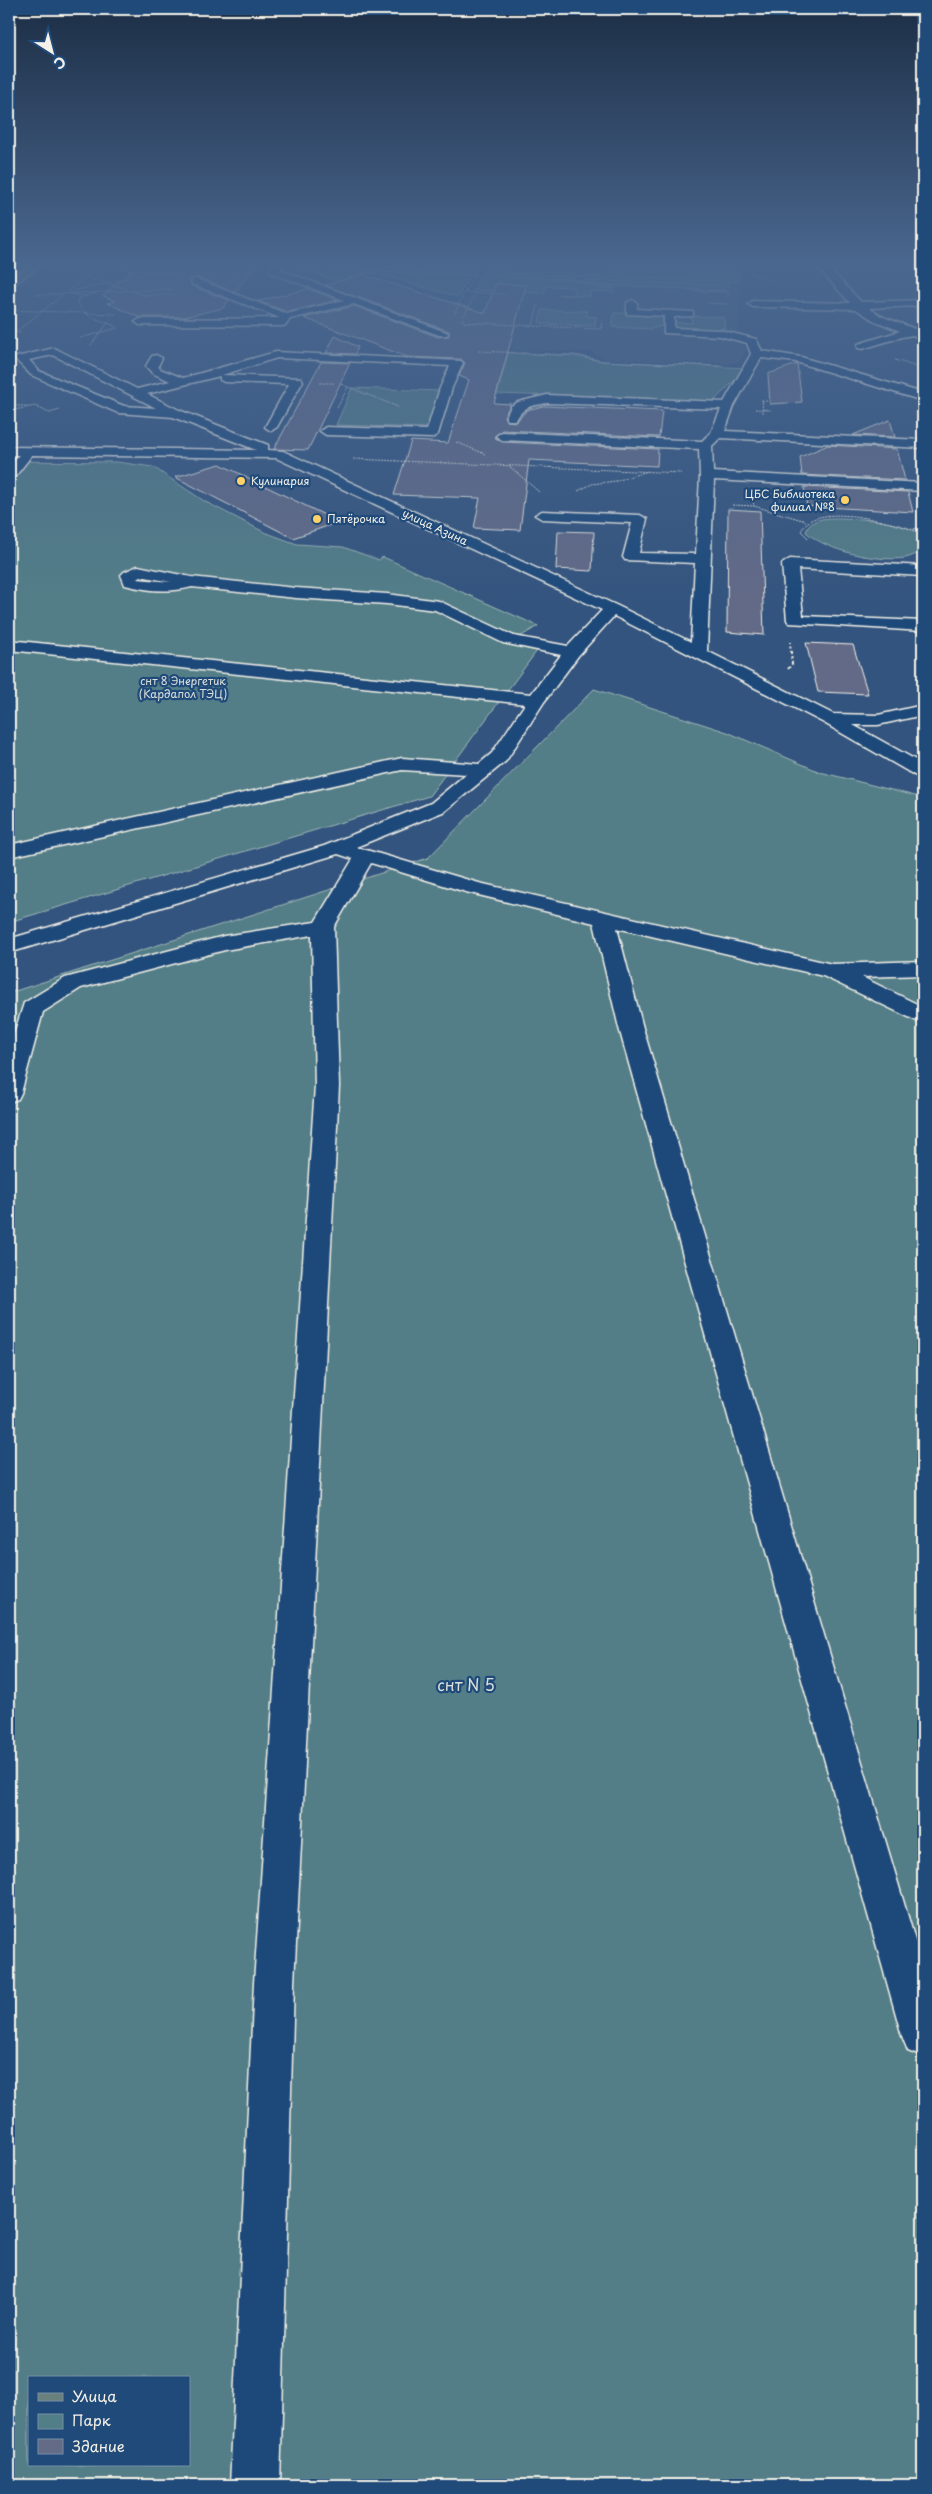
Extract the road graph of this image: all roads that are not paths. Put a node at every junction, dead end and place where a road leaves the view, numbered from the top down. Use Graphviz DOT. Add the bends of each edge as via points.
graph roads {
  1 [pos="48,378"];
  2 [pos="109,378"];
  3 [pos="173,378"];
  4 [pos="197,378"];
  5 [pos="236,378"];
  6 [pos="451,378"];
  7 [pos="743,378"];
  8 [pos="861,378"];
  9 [pos="181,382"];
  10 [pos="136,392"];
  11 [pos="923,397"];
  12 [pos="728,406"];
  13 [pos="175,412"];
  14 [pos="512,417"];
  15 [pos="271,427"];
  16 [pos="326,431"];
  17 [pos="717,434"];
  18 [pos="502,436"];
  19 [pos="923,444"];
  20 [pos="705,445"];
  21 [pos="9,452"];
  22 [pos="28,452"];
  23 [pos="278,454"];
  24 [pos="9,475"];
  25 [pos="706,476"];
  26 [pos="923,488"];
  27 [pos="542,515"];
  28 [pos="702,559"];
  29 [pos="923,571"];
  30 [pos="191,582"];
  31 [pos="612,608"];
  32 [pos="923,626"];
  33 [pos="9,645"];
  34 [pos="699,651"];
  35 [pos="572,652"];
  36 [pos="536,700"];
  37 [pos="923,710"];
  38 [pos="830,719"];
  39 [pos="483,770"];
  40 [pos="923,772"];
  41 [pos="331,850"];
  42 [pos="9,851"];
  43 [pos="366,855"];
  44 [pos="604,920"];
  45 [pos="323,927"];
  46 [pos="9,946"];
  47 [pos="923,968"];
  48 [pos="830,971"];
  49 [pos="923,1016"];
  50 [pos="9,1093"];
  51 [pos="923,2036"];
  52 [pos="254,2485"];
  1 -- 13 [label="street" via="122,410"];
  2 -- 10 [label="street"];
  3 -- 9 [label="street"];
  4 -- 9 [label="street"];
  5 -- 15 [label="street" via="297,381"];
  6 -- 16 [label="street" via="433,428"];
  7 -- 12 [label="street"];
  8 -- 11 [label="street"];
  9 -- 10 [label="street"];
  10 -- 13 [label="street"];
  12 -- 14 [label="street" via="547,399 522,405 515,409"];
  12 -- 17 [label="street"];
  13 -- 23 [label="street"];
  17 -- 19 [label="street"];
  17 -- 20 [label="street"];
  18 -- 20 [label="street"];
  20 -- 25 [label="street"];
  21 -- 22 [label="street, улица Азина"];
  22 -- 23 [label="street, улица Азина"];
  22 -- 24 [label="street"];
  23 -- 31 [label="street, улица Азина"];
  25 -- 26 [label="street"];
  25 -- 28 [label="street"];
  27 -- 28 [label="street" via="640,519 630,557"];
  28 -- 34 [label="street"];
  29 -- 32 [label="street" via="790,564 795,620"];
  30 -- 35 [label="street" via="439,606 509,640"];
  31 -- 34 [label="street, улица Азина"];
  31 -- 35 [label="street"];
  33 -- 36 [label="street"];
  34 -- 38 [label="street, улица Азина"];
  35 -- 36 [label="street"];
  36 -- 39 [label="street" via="499,757"];
  37 -- 38 [label="street" via="878,720"];
  38 -- 40 [label="street, улица Азина"];
  39 -- 41 [label="street" via="438,807"];
  39 -- 42 [label="street" via="402,764"];
  41 -- 43 [label="street"];
  41 -- 46 [label="street"];
  43 -- 44 [label="street" via="474,888"];
  43 -- 45 [label="street"];
  44 -- 48 [label="street"];
  44 -- 51 [label="street" via="634,1038"];
  45 -- 50 [label="street" via="224,944 73,983 32,1008"];
  45 -- 52 [label="street" via="327,1086 274,1983"];
  47 -- 48 [label="street"];
  48 -- 49 [label="street"];
}
